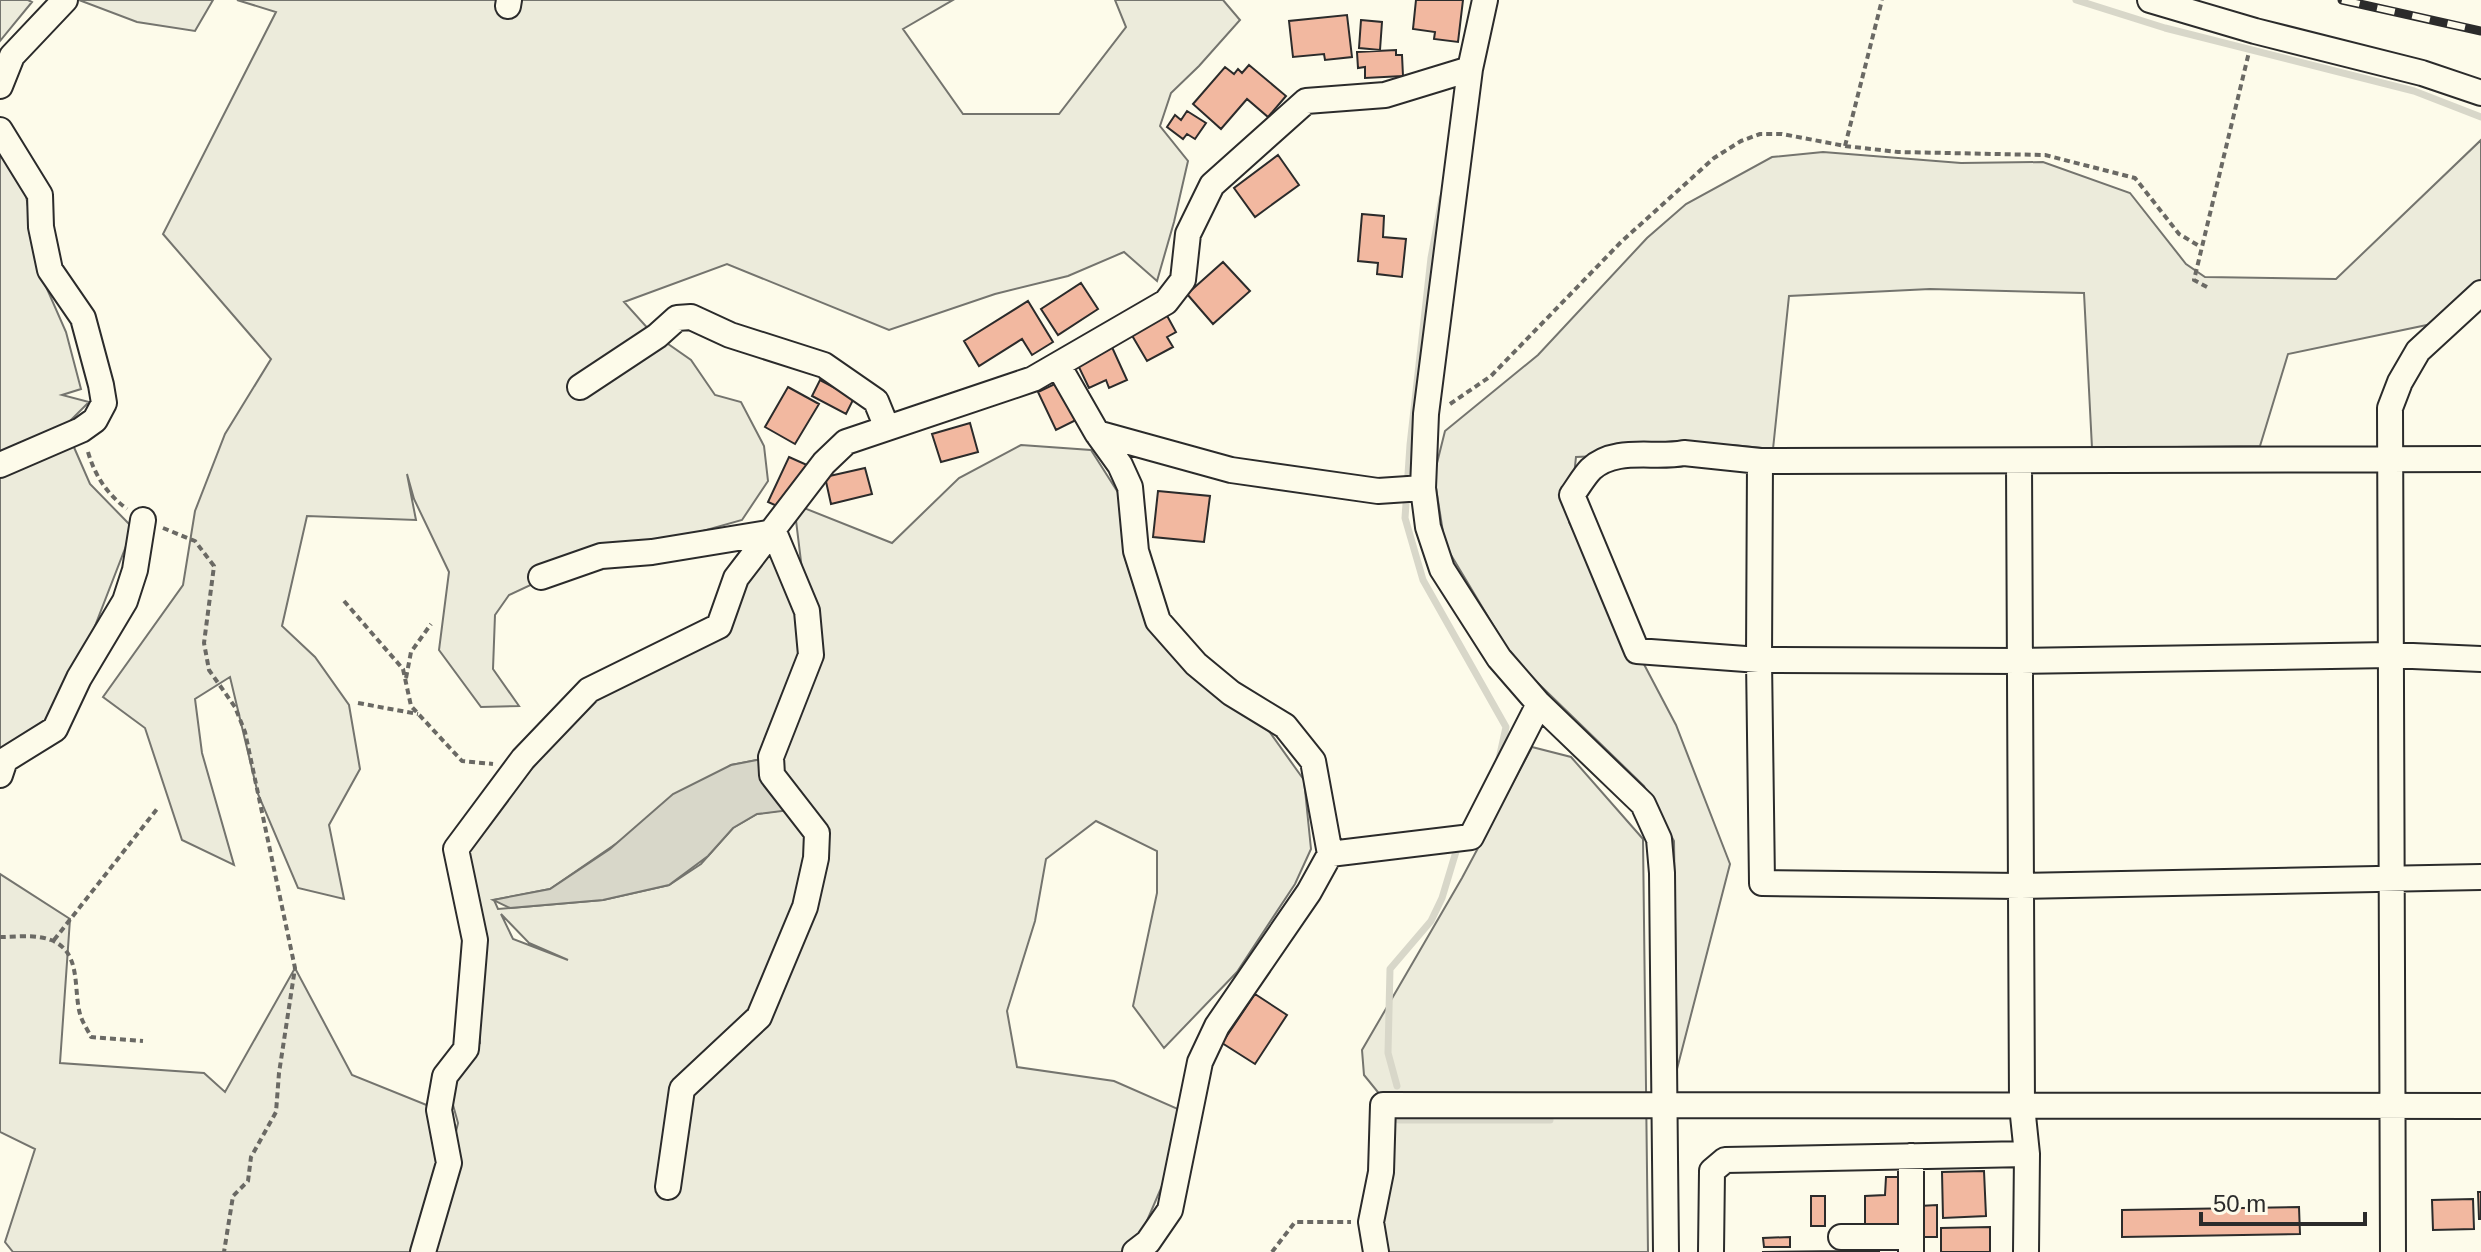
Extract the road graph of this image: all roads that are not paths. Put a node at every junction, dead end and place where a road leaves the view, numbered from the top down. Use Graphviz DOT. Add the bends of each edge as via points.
graph roads {
  1 [pos="65,0"];
  2 [pos="1485,0"];
  3 [pos="2150,0"];
  4 [pos="1462,71"];
  5 [pos="0,86"];
  6 [pos="2481,93"];
  7 [pos="0,130"];
  8 [pos="2481,293"];
  9 [pos="1058,365"];
  10 [pos="580,387"];
  11 [pos="887,428"];
  12 [pos="1097,433"];
  13 [pos="2390,458"];
  14 [pos="2481,459"];
  15 [pos="1760,461"];
  16 [pos="2019,462"];
  17 [pos="0,465"];
  18 [pos="1422,488"];
  19 [pos="143,520"];
  20 [pos="774,532"];
  21 [pos="541,577"];
  22 [pos="2390,655"];
  23 [pos="2481,659"];
  24 [pos="1759,660"];
  25 [pos="2021,661"];
  26 [pos="1539,704"];
  27 [pos="0,775"];
  28 [pos="1330,854"];
  29 [pos="2481,877"];
  30 [pos="2390,879"];
  31 [pos="2021,886"];
  32 [pos="2391,1105"];
  33 [pos="2022,1106"];
  34 [pos="2481,1106"];
  35 [pos="1665,1107"];
  36 [pos="2027,1154"];
  37 [pos="1911,1156"];
  38 [pos="668,1187"];
  39 [pos="1841,1237"];
  40 [pos="1911,1244"];
  41 [pos="423,1252"];
  42 [pos="1135,1252"];
  43 [pos="1376,1252"];
  44 [pos="1666,1252"];
  45 [pos="1711,1252"];
  46 [pos="2026,1252"];
  47 [pos="2393,1252"];
  1 -- 5 [label="street" via="12,56"];
  2 -- 4 [label="street"];
  3 -- 6 [label="street"];
  4 -- 9 [label="street" via="1385,95 1306,101 1212,185 1188,234 1183,280 1166,302"];
  4 -- 18 [label="street"];
  7 -- 17 [label="street" via="40,195 50,270 83,318 104,403 95,420 81,430"];
  8 -- 13 [label="street" via="2418,351 2400,382 2390,408"];
  9 -- 11 [label="street" via="1033,379"];
  9 -- 12 [label="street"];
  10 -- 11 [label="street" via="677,318 691,317 824,365 876,401"];
  11 -- 20 [label="street" via="846,442 824,463"];
  12 -- 18 [label="street" via="1231,470 1378,491"];
  12 -- 28 [label="street" via="1130,487 1136,551 1158,621 1231,693 1285,726 1313,761"];
  13 -- 14 [label="street"];
  13 -- 16 [label="street"];
  13 -- 22 [label="street"];
  15 -- 16 [label="street"];
  15 -- 24 [label="street"];
  15 -- 24 [label="street" via="1684,453 1619,455 1592,468 1572,495 1637,651"];
  16 -- 25 [label="street"];
  18 -- 26 [label="street" via="1442,569 1499,658"];
  19 -- 27 [label="street" via="125,601 55,729 5,760"];
  20 -- 21 [label="street" via="601,556"];
  20 -- 38 [label="street" via="807,611 811,655 771,757 772,775 817,833 816,858 805,907 759,1017 682,1089"];
  20 -- 41 [label="street" via="736,578 719,626 589,690 518,766 456,849 475,940 466,1049 445,1076 439,1110 449,1163"];
  22 -- 23 [label="street"];
  22 -- 25 [label="street"];
  22 -- 30 [label="street"];
  24 -- 25 [label="street"];
  24 -- 31 [label="street" via="1762,883"];
  25 -- 31 [label="street"];
  26 -- 28 [label="street" via="1471,837"];
  26 -- 35 [label="street" via="1643,804 1659,839"];
  28 -- 42 [label="street" via="1217,1026 1200,1062 1170,1210"];
  29 -- 30 [label="street"];
  30 -- 31 [label="street"];
  30 -- 32 [label="street"];
  31 -- 33 [label="street"];
  32 -- 33 [label="street"];
  32 -- 34 [label="street"];
  32 -- 47 [label="street"];
  33 -- 35 [label="street"];
  33 -- 36 [label="street"];
  35 -- 43 [label="street" via="1383,1105 1381,1172 1371,1222"];
  35 -- 44 [label="street"];
  36 -- 37 [label="street"];
  36 -- 46 [label="street"];
  37 -- 40 [label="street"];
  37 -- 45 [label="street" via="1725,1160 1712,1171"];
  39 -- 40 [label="street"];
}
